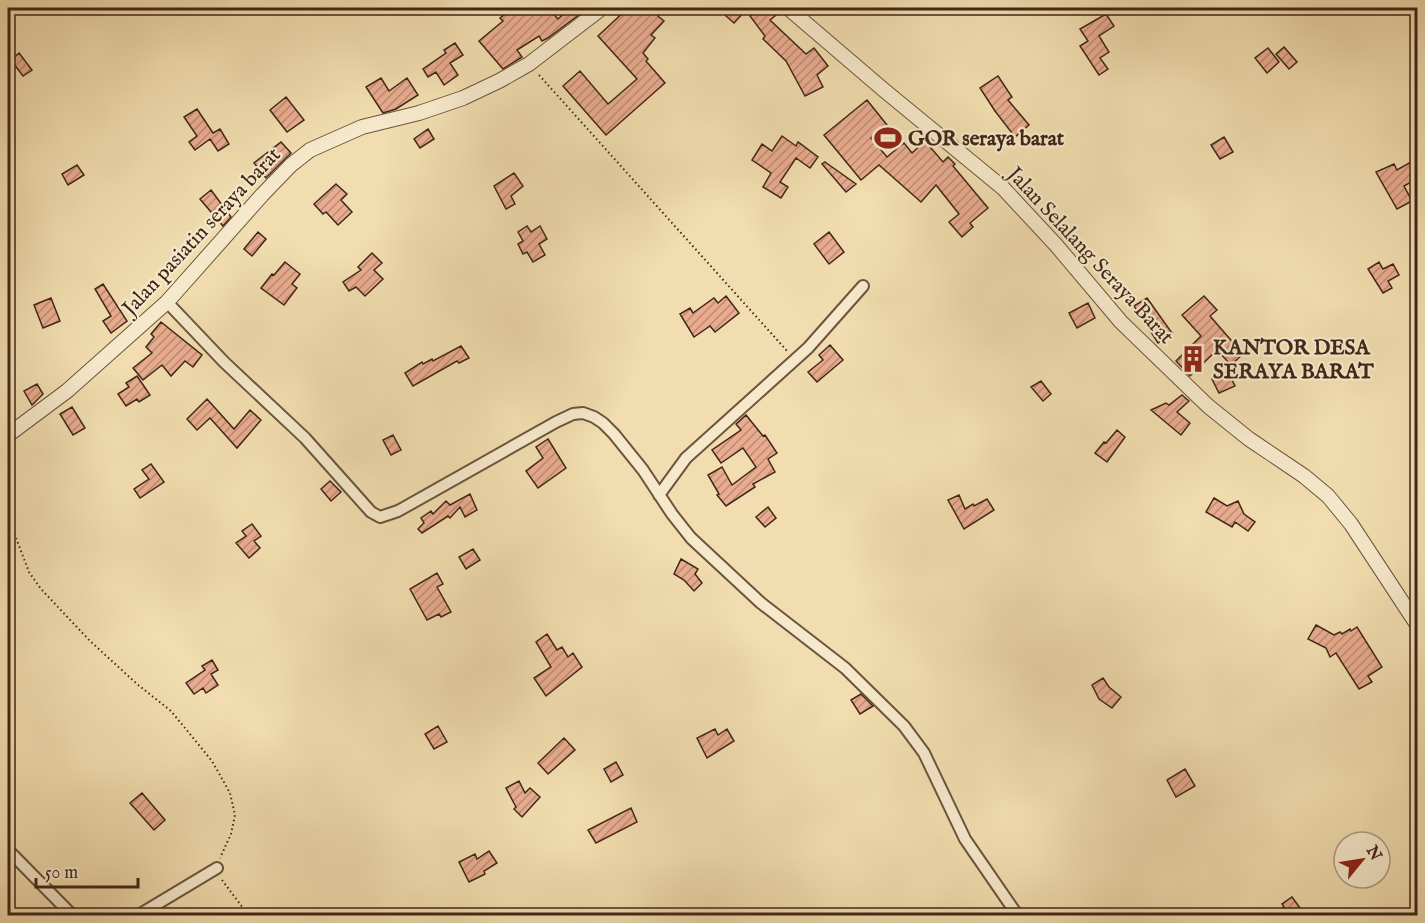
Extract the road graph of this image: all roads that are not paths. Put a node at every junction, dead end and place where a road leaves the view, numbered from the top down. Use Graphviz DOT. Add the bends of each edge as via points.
graph roads {
  1 [pos="602,8"];
  2 [pos="788,8"];
  3 [pos="863,286"];
  4 [pos="167,302"];
  5 [pos="8,435"];
  6 [pos="659,495"];
  7 [pos="1418,626"];
  8 [pos="8,850"];
  9 [pos="218,868"];
  10 [pos="73,915"];
  11 [pos="137,915"];
  12 [pos="1018,915"];
  1 -- 4 [label="street, Jalan pasiatin seraya barat" via="529,64 499,81 419,113 362,127 310,150 262,195"];
  2 -- 7 [label="street, Jalan Selalang Seraya Barat" via="1003,188 1121,322 1208,406 1328,496"];
  3 -- 6 [label="street" via="795,359 686,458"];
  4 -- 5 [label="street, Jalan pasiatin seraya barat" via="67,391"];
  4 -- 6 [label="street" via="305,438 377,516 398,511 556,422 583,413 614,434"];
  6 -- 12 [label="street" via="692,538 761,603 845,668 904,726 924,753 965,839"];
  8 -- 10 [label="street"];
  9 -- 11 [label="street"];
}
